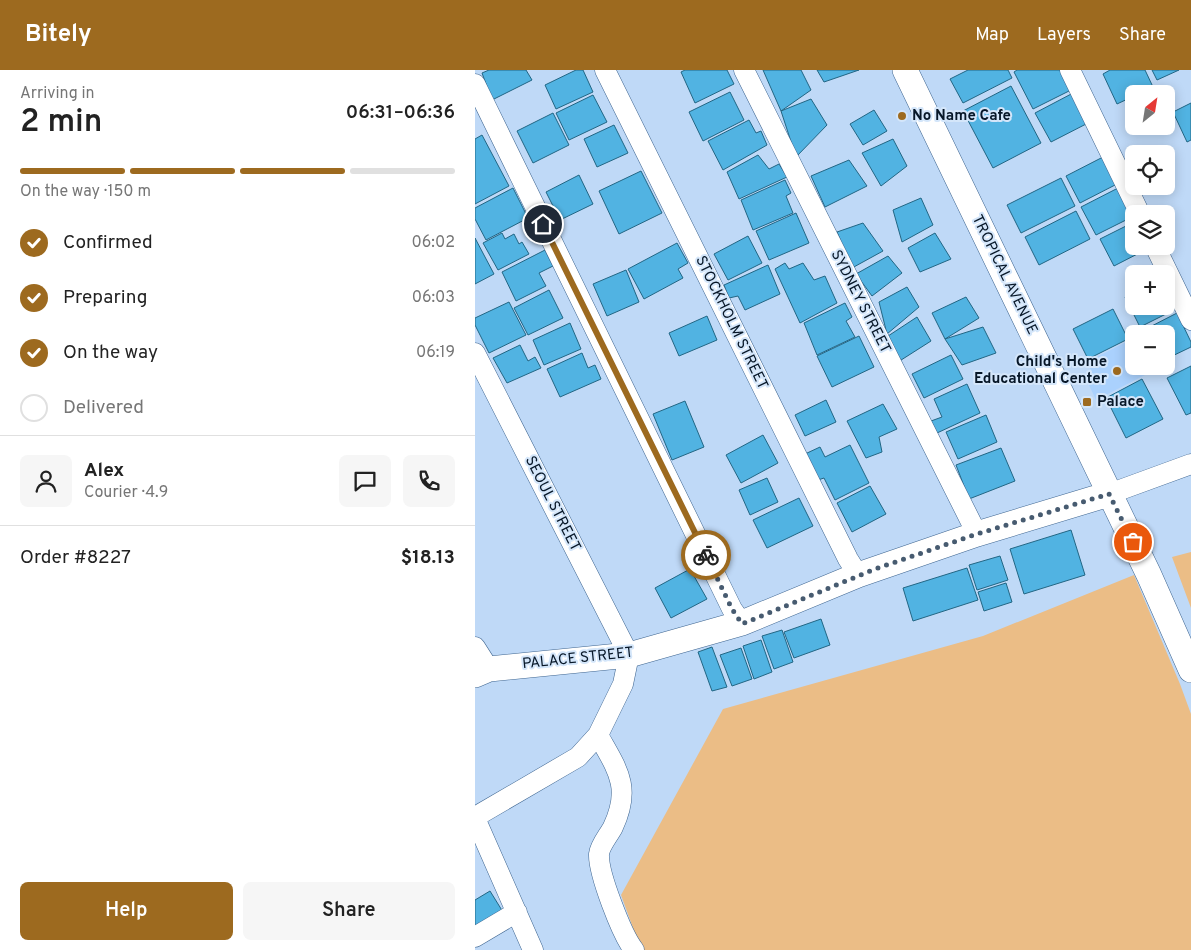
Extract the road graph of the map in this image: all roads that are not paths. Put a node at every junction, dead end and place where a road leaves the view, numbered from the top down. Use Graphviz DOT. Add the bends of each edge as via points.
graph roads {
  1 [pos="605,70"];
  2 [pos="744,70"];
  3 [pos="905,70"];
  4 [pos="1070,70"];
  5 [pos="475,84"];
  6 [pos="1136,205"];
  7 [pos="1159,255"];
  8 [pos="1191,320"];
  9 [pos="475,353"];
  10 [pos="1191,464"];
  11 [pos="1109,494"];
  12 [pos="977,534"];
  13 [pos="858,575"];
  14 [pos="742,624"];
  15 [pos="475,647"];
  16 [pos="629,655"];
  17 [pos="1191,670"];
  18 [pos="482,672"];
  19 [pos="598,735"];
  20 [pos="475,817"];
  21 [pos="517,912"];
  22 [pos="475,937"];
  23 [pos="533,950"];
  24 [pos="634,950"];
  1 -- 13 [label="street, STOCKHOLM STREET"];
  2 -- 12 [label="street, SYDNEY STREET"];
  3 -- 11 [label="street, TROPICAL AVENUE"];
  4 -- 6 [label="street"];
  5 -- 14 [label="street"];
  7 -- 8 [label="street"];
  9 -- 16 [label="street, SEOUL STREET"];
  10 -- 11 [label="street, PALACE STREET"];
  11 -- 12 [label="street, PALACE STREET"];
  11 -- 17 [label="street, TROPICAL AVENUE"];
  12 -- 13 [label="street, PALACE STREET"];
  13 -- 14 [label="street, PALACE STREET"];
  14 -- 16 [label="street, PALACE STREET"];
  15 -- 18 [label="street"];
  16 -- 18 [label="street, PALACE STREET"];
  16 -- 19 [label="street" via="623,684"];
  19 -- 20 [label="street" via="578,756"];
  19 -- 24 [label="street" via="619,773 623,790 620,809 599,852 600,860 617,918"];
  20 -- 21 [label="street"];
  21 -- 22 [label="street"];
  21 -- 23 [label="street"];
}
